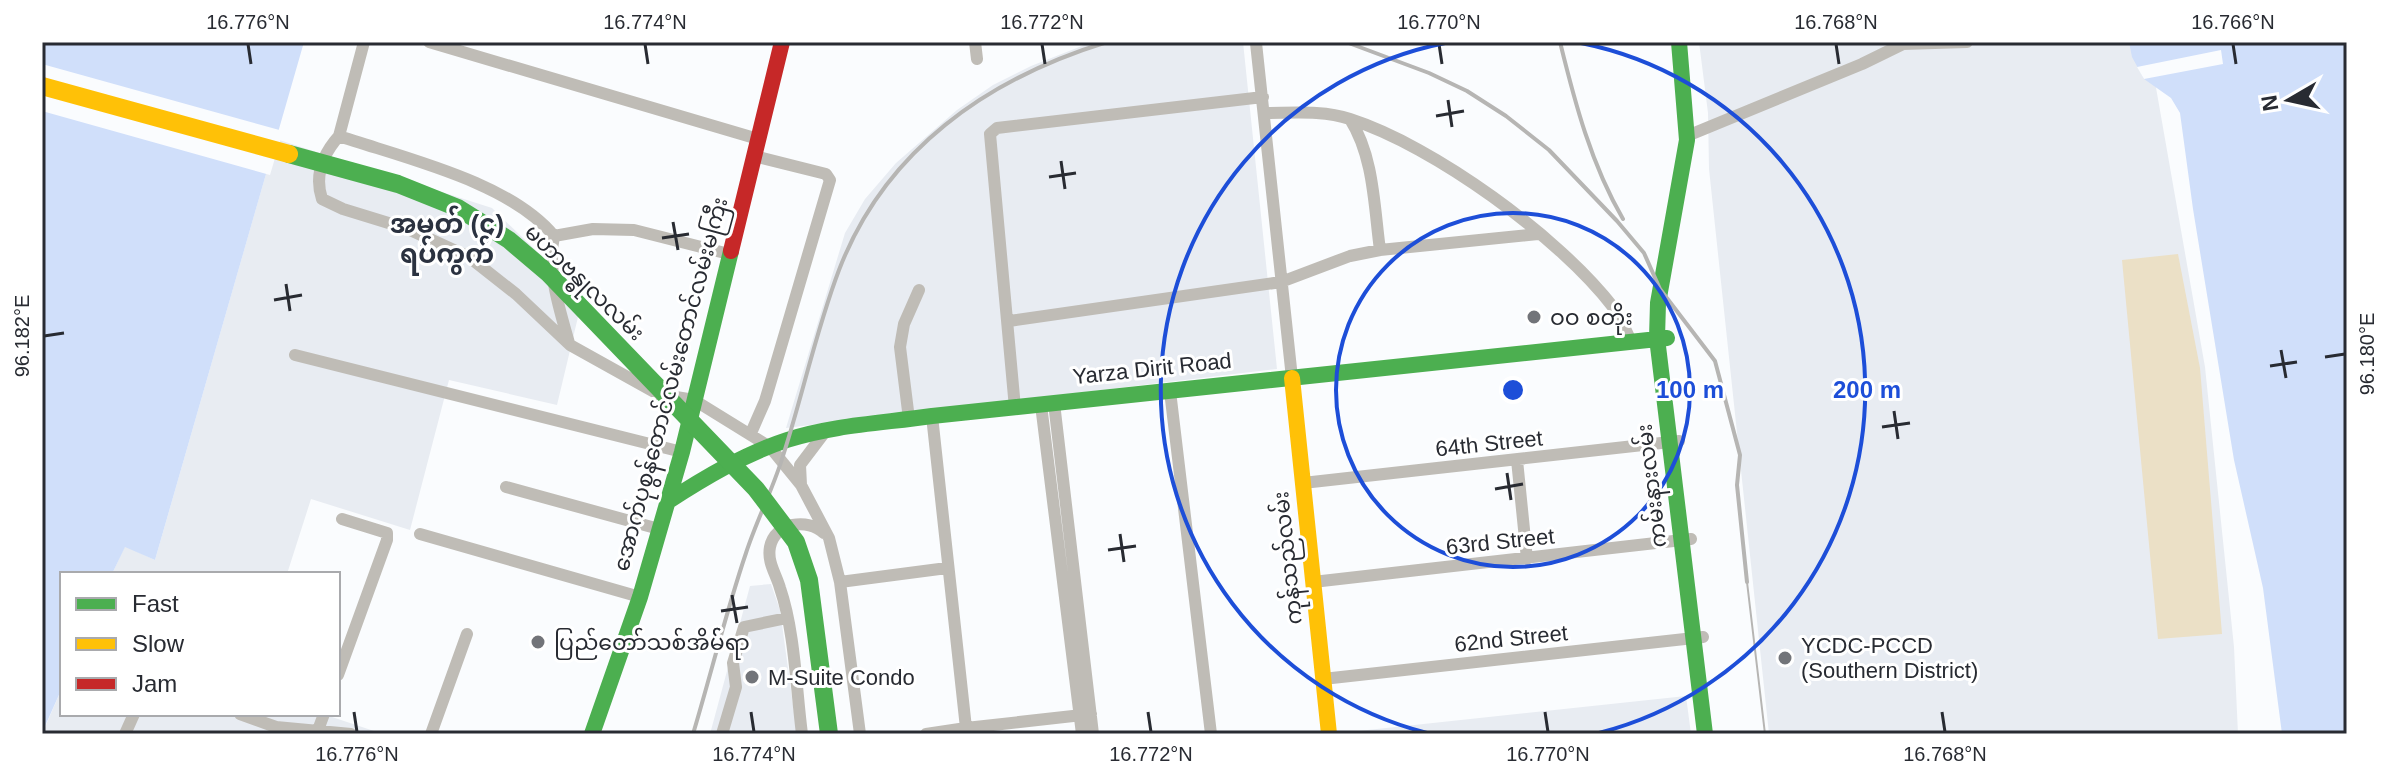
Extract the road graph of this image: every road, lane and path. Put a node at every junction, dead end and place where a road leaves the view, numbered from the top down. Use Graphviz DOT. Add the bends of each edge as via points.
graph roads {
  1 [pos="364,42"];
  2 [pos="429,42"];
  3 [pos="782,42"];
  4 [pos="975,42"];
  5 [pos="1679,42"];
  6 [pos="1685,42"];
  7 [pos="1967,42"];
  8 [pos="1256,43"];
  9 [pos="1905,43"];
  10 [pos="977,59"];
  11 [pos="42,86"];
  12 [pos="1263,97"];
  13 [pos="1264,113"];
  14 [pos="1350,119"];
  15 [pos="1691,135"];
  16 [pos="339,136"];
  17 [pos="756,147"];
  18 [pos="1538,234"];
  19 [pos="554,236"];
  20 [pos="1380,250"];
  21 [pos="729,254"];
  22 [pos="1281,282"];
  23 [pos="919,290"];
  24 [pos="1009,321"];
  25 [pos="1662,338"];
  26 [pos="1630,339"];
  27 [pos="570,345"];
  28 [pos="295,355"];
  29 [pos="1292,378"];
  30 [pos="1170,391"];
  31 [pos="694,400"];
  32 [pos="1048,404"];
  33 [pos="1015,408"];
  34 [pos="932,416"];
  35 [pos="909,419"];
  36 [pos="825,432"];
  37 [pos="751,433"];
  38 [pos="1674,442"];
  39 [pos="770,447"];
  40 [pos="682,452"];
  41 [pos="1517,460"];
  42 [pos="1303,483"];
  43 [pos="801,485"];
  44 [pos="506,487"];
  45 [pos="667,502"];
  46 [pos="342,519"];
  47 [pos="659,529"];
  48 [pos="420,534"];
  49 [pos="829,538"];
  50 [pos="1686,539"];
  51 [pos="1527,559"];
  52 [pos="947,568"];
  53 [pos="840,582"];
  54 [pos="1313,582"];
  55 [pos="640,597"];
  56 [pos="787,618"];
  57 [pos="467,634"];
  58 [pos="1698,638"];
  59 [pos="340,669"];
  60 [pos="1323,679"];
  61 [pos="1085,715"];
  62 [pos="246,716"];
  63 [pos="323,716"];
  64 [pos="966,728"];
  65 [pos="318,730"];
  66 [pos="351,734"];
  67 [pos="431,734"];
  68 [pos="592,734"];
  69 [pos="722,734"];
  70 [pos="802,734"];
  71 [pos="829,734"];
  72 [pos="860,734"];
  73 [pos="926,734"];
  74 [pos="1082,734"];
  75 [pos="1093,734"];
  76 [pos="1211,734"];
  77 [pos="1329,734"];
  78 [pos="1705,734"];
  79 [pos="1715,734"];
  1 -- 16 [label="street"];
  2 -- 17 [label="street"];
  3 -- 17 [label="main road, အောက်ပုစွန်တောင်လမ်းတောင်လမ်းမကြီး"];
  4 -- 10 [label="street"];
  5 -- 15 [label="main road, ကမ်းနားလမ်း"];
  6 -- 15 [label="main road, ကမ်းနားလမ်း"];
  7 -- 9 [label="street"];
  8 -- 12 [label="street"];
  9 -- 15 [label="street"];
  11 -- 71 [label="main road, မဟာဗန္ဓုလလမ်း, bridge" via="398,184 458,208 509,240 549,274 756,489 796,542 809,580"];
  12 -- 13 [label="street"];
  12 -- 24 [label="street" via="997,128 990,134"];
  13 -- 14 [label="street" via="1326,113"];
  13 -- 22 [label="street"];
  14 -- 18 [label="street" via="1432,157"];
  14 -- 20 [label="street" via="1369,166"];
  15 -- 25 [label="main road, ကမ်းနားလမ်း" via="1658,303"];
  16 -- 19 [label="street" via="472,181 541,220"];
  16 -- 27 [label="street" via="319,171 322,199 469,257"];
  17 -- 21 [label="main road, အောက်ပုစွန်တောင်လမ်းတောင်လမ်းမကြီး"];
  17 -- 37 [label="street" via="830,180"];
  18 -- 20 [label="street"];
  18 -- 26 [label="street" via="1614,308"];
  19 -- 21 [label="street" via="593,229 634,230"];
  19 -- 27 [label="street" via="550,258"];
  20 -- 22 [label="street"];
  21 -- 31 [label="main road, အောက်ပုစွန်တောင်လမ်းတောင်လမ်းမကြီး"];
  22 -- 24 [label="street"];
  22 -- 29 [label="street"];
  23 -- 35 [label="street" via="900,347"];
  24 -- 33 [label="street"];
  25 -- 26 [label="main road, Yarza Dirit Road"];
  25 -- 38 [label="main road, ကမ်းနားလမ်း"];
  26 -- 29 [label="main road, Yarza Dirit Road"];
  27 -- 31 [label="street" via="658,394"];
  28 -- 40 [label="street"];
  29 -- 30 [label="main road, Yarza Dirit Road"];
  29 -- 42 [label="main road, ကုန်သည်လမ်း"];
  30 -- 32 [label="main road, Yarza Dirit Road"];
  30 -- 76 [label="street"];
  31 -- 37 [label="street"];
  31 -- 40 [label="main road, အောက်ပုစွန်တောင်လမ်းတောင်လမ်းမကြီး"];
  32 -- 33 [label="main road, Yarza Dirit Road"];
  32 -- 61 [label="street"];
  33 -- 34 [label="main road, Yarza Dirit Road"];
  34 -- 35 [label="main road, Yarza Dirit Road"];
  34 -- 52 [label="street"];
  35 -- 36 [label="main road, Yarza Dirit Road"];
  36 -- 39 [label="main road, Yarza Dirit Road"];
  36 -- 43 [label="street" via="800,465"];
  37 -- 39 [label="street"];
  38 -- 41 [label="street, 64th Street"];
  38 -- 50 [label="main road, ကမ်းနားလမ်း"];
  39 -- 43 [label="street"];
  39 -- 45 [label="main road, Yarza Dirit Road"];
  40 -- 45 [label="main road, အောက်ပုစွန်တောင်လမ်းတောင်လမ်းမကြီး"];
  41 -- 42 [label="street, 64th Street"];
  41 -- 51 [label="street"];
  42 -- 54 [label="main road, ကုန်သည်လမ်း"];
  43 -- 49 [label="street"];
  44 -- 47 [label="street"];
  45 -- 47 [label="main road, အောက်ပုစွန်တောင်လမ်းတောင်လမ်းမကြီး"];
  46 -- 59 [label="street" via="387,533 387,540"];
  47 -- 55 [label="main road, အောက်ပုစွန်တောင်လမ်းတောင်လမ်းမကြီး"];
  48 -- 55 [label="street"];
  49 -- 53 [label="street"];
  49 -- 56 [label="street" via="820,529 796,524 778,532 770,545 770,563"];
  50 -- 51 [label="street, 63rd Street"];
  50 -- 58 [label="main road, ကမ်းနားလမ်း"];
  51 -- 54 [label="street, 63rd Street"];
  52 -- 53 [label="street"];
  52 -- 64 [label="street"];
  53 -- 72 [label="street"];
  54 -- 60 [label="main road, ကုန်သည်လမ်း"];
  55 -- 68 [label="main road, အောက်ပုစွန်တောင်လမ်းတောင်လမ်းမကြီး"];
  56 -- 69 [label="street" via="744,627 733,663 736,687"];
  56 -- 70 [label="street"];
  57 -- 67 [label="street"];
  58 -- 60 [label="street, 62nd Street"];
  58 -- 78 [label="main road, ကမ်းနားလမ်း"];
  58 -- 79 [label="main road, ကမ်းနားလမ်း"];
  60 -- 77 [label="main road, ကုန်သည်လမ်း"];
  61 -- 64 [label="street"];
  61 -- 74 [label="street"];
  61 -- 75 [label="street"];
  62 -- 65 [label="street" via="276,727"];
  63 -- 65 [label="street"];
  64 -- 73 [label="street"];
  65 -- 66 [label="street"];
}
